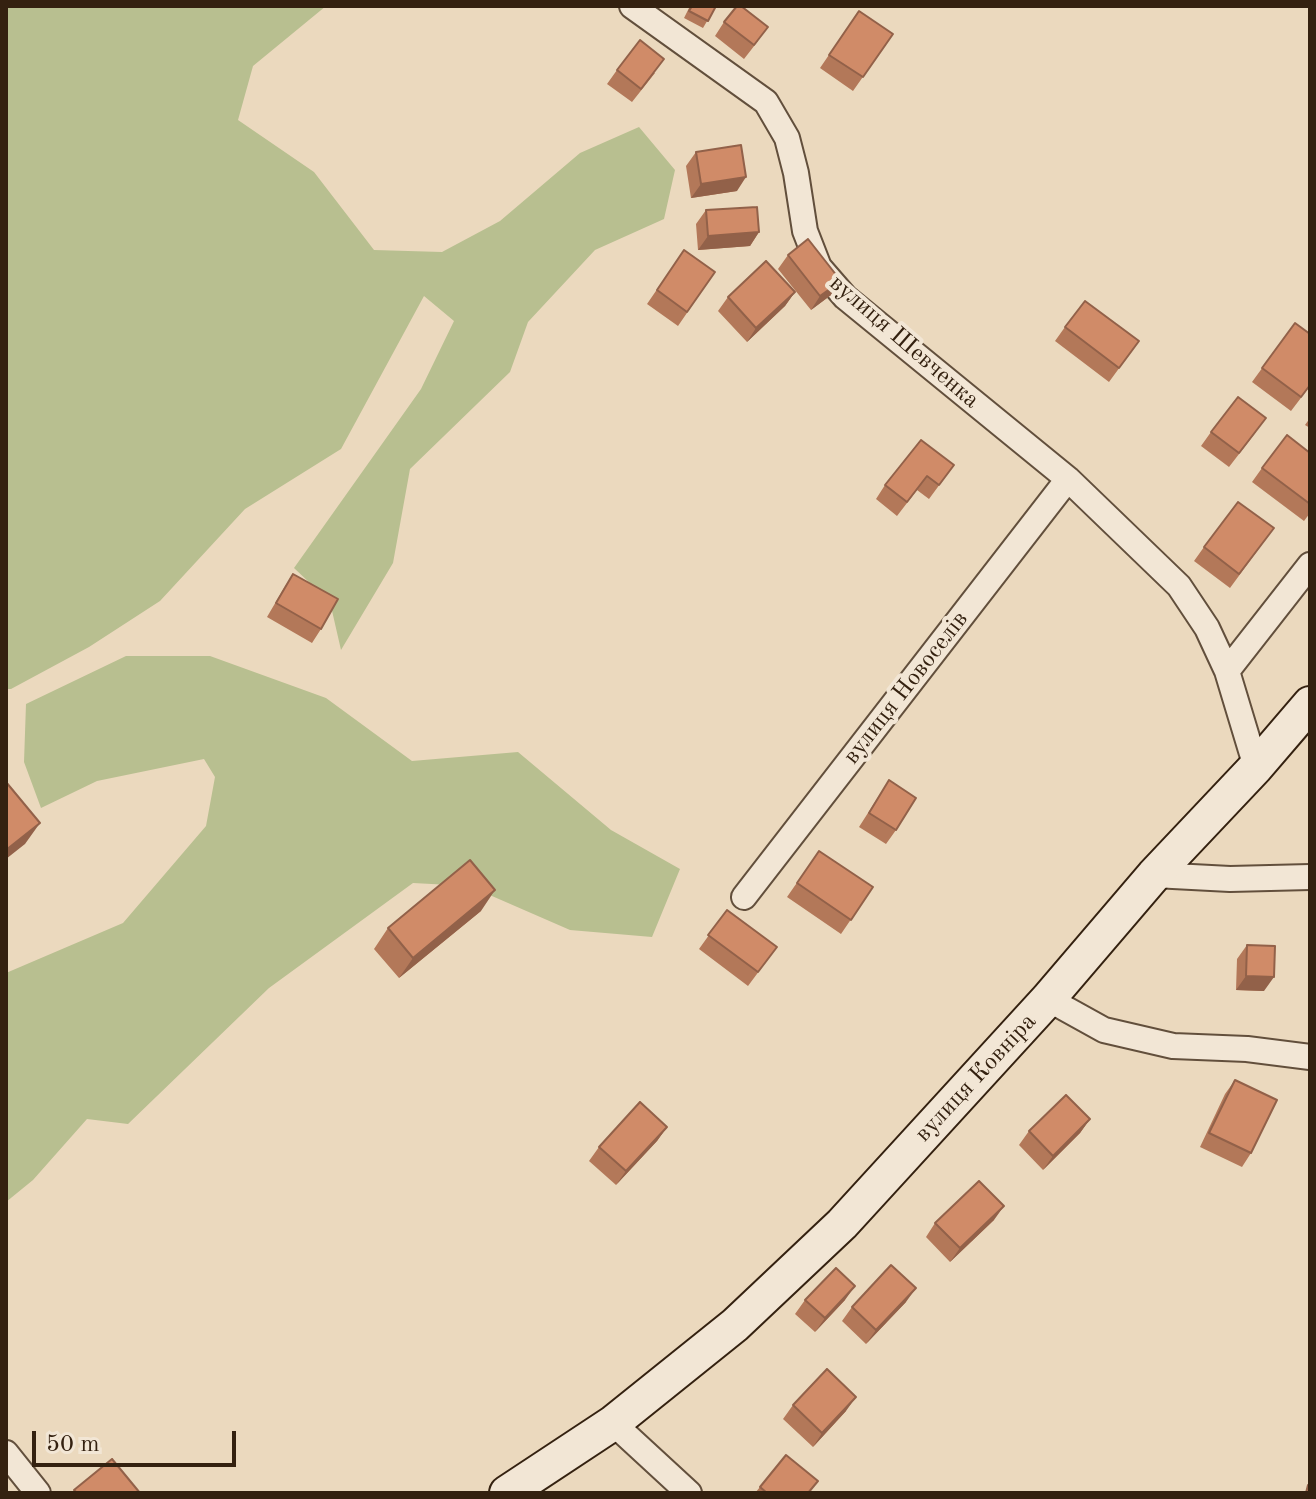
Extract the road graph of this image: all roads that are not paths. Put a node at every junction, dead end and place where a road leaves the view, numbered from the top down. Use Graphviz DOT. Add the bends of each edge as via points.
graph roads {
  1 [pos="632,6"];
  2 [pos="1068,479"];
  3 [pos="1310,565"];
  4 [pos="1227,671"];
  5 [pos="1310,704"];
  6 [pos="1256,767"];
  7 [pos="1154,875"];
  8 [pos="1310,877"];
  9 [pos="744,897"];
  10 [pos="1048,999"];
  11 [pos="1310,1057"];
  12 [pos="613,1423"];
  13 [pos="6,1453"];
  14 [pos="38,1493"];
  15 [pos="507,1493"];
  16 [pos="689,1493"];
  1 -- 2 [label="street, вулиця Шевченка" via="766,102 787,138 805,231 819,267 845,297"];
  2 -- 4 [label="street, вулиця Шевченка" via="1179,586"];
  2 -- 9 [label="street, вулиця Новоселів"];
  3 -- 4 [label="street"];
  4 -- 6 [label="street, вулиця Шевченка"];
  5 -- 6 [label="street, вулиця Ковніра"];
  6 -- 7 [label="street, вулиця Ковніра"];
  7 -- 8 [label="street"];
  7 -- 10 [label="street, вулиця Ковніра"];
  10 -- 11 [label="street" via="1104,1030 1173,1046"];
  10 -- 12 [label="street, вулиця Ковніра" via="842,1224 735,1325"];
  12 -- 15 [label="street, вулиця Ковніра"];
  12 -- 16 [label="street"];
  13 -- 14 [label="street"];
}
